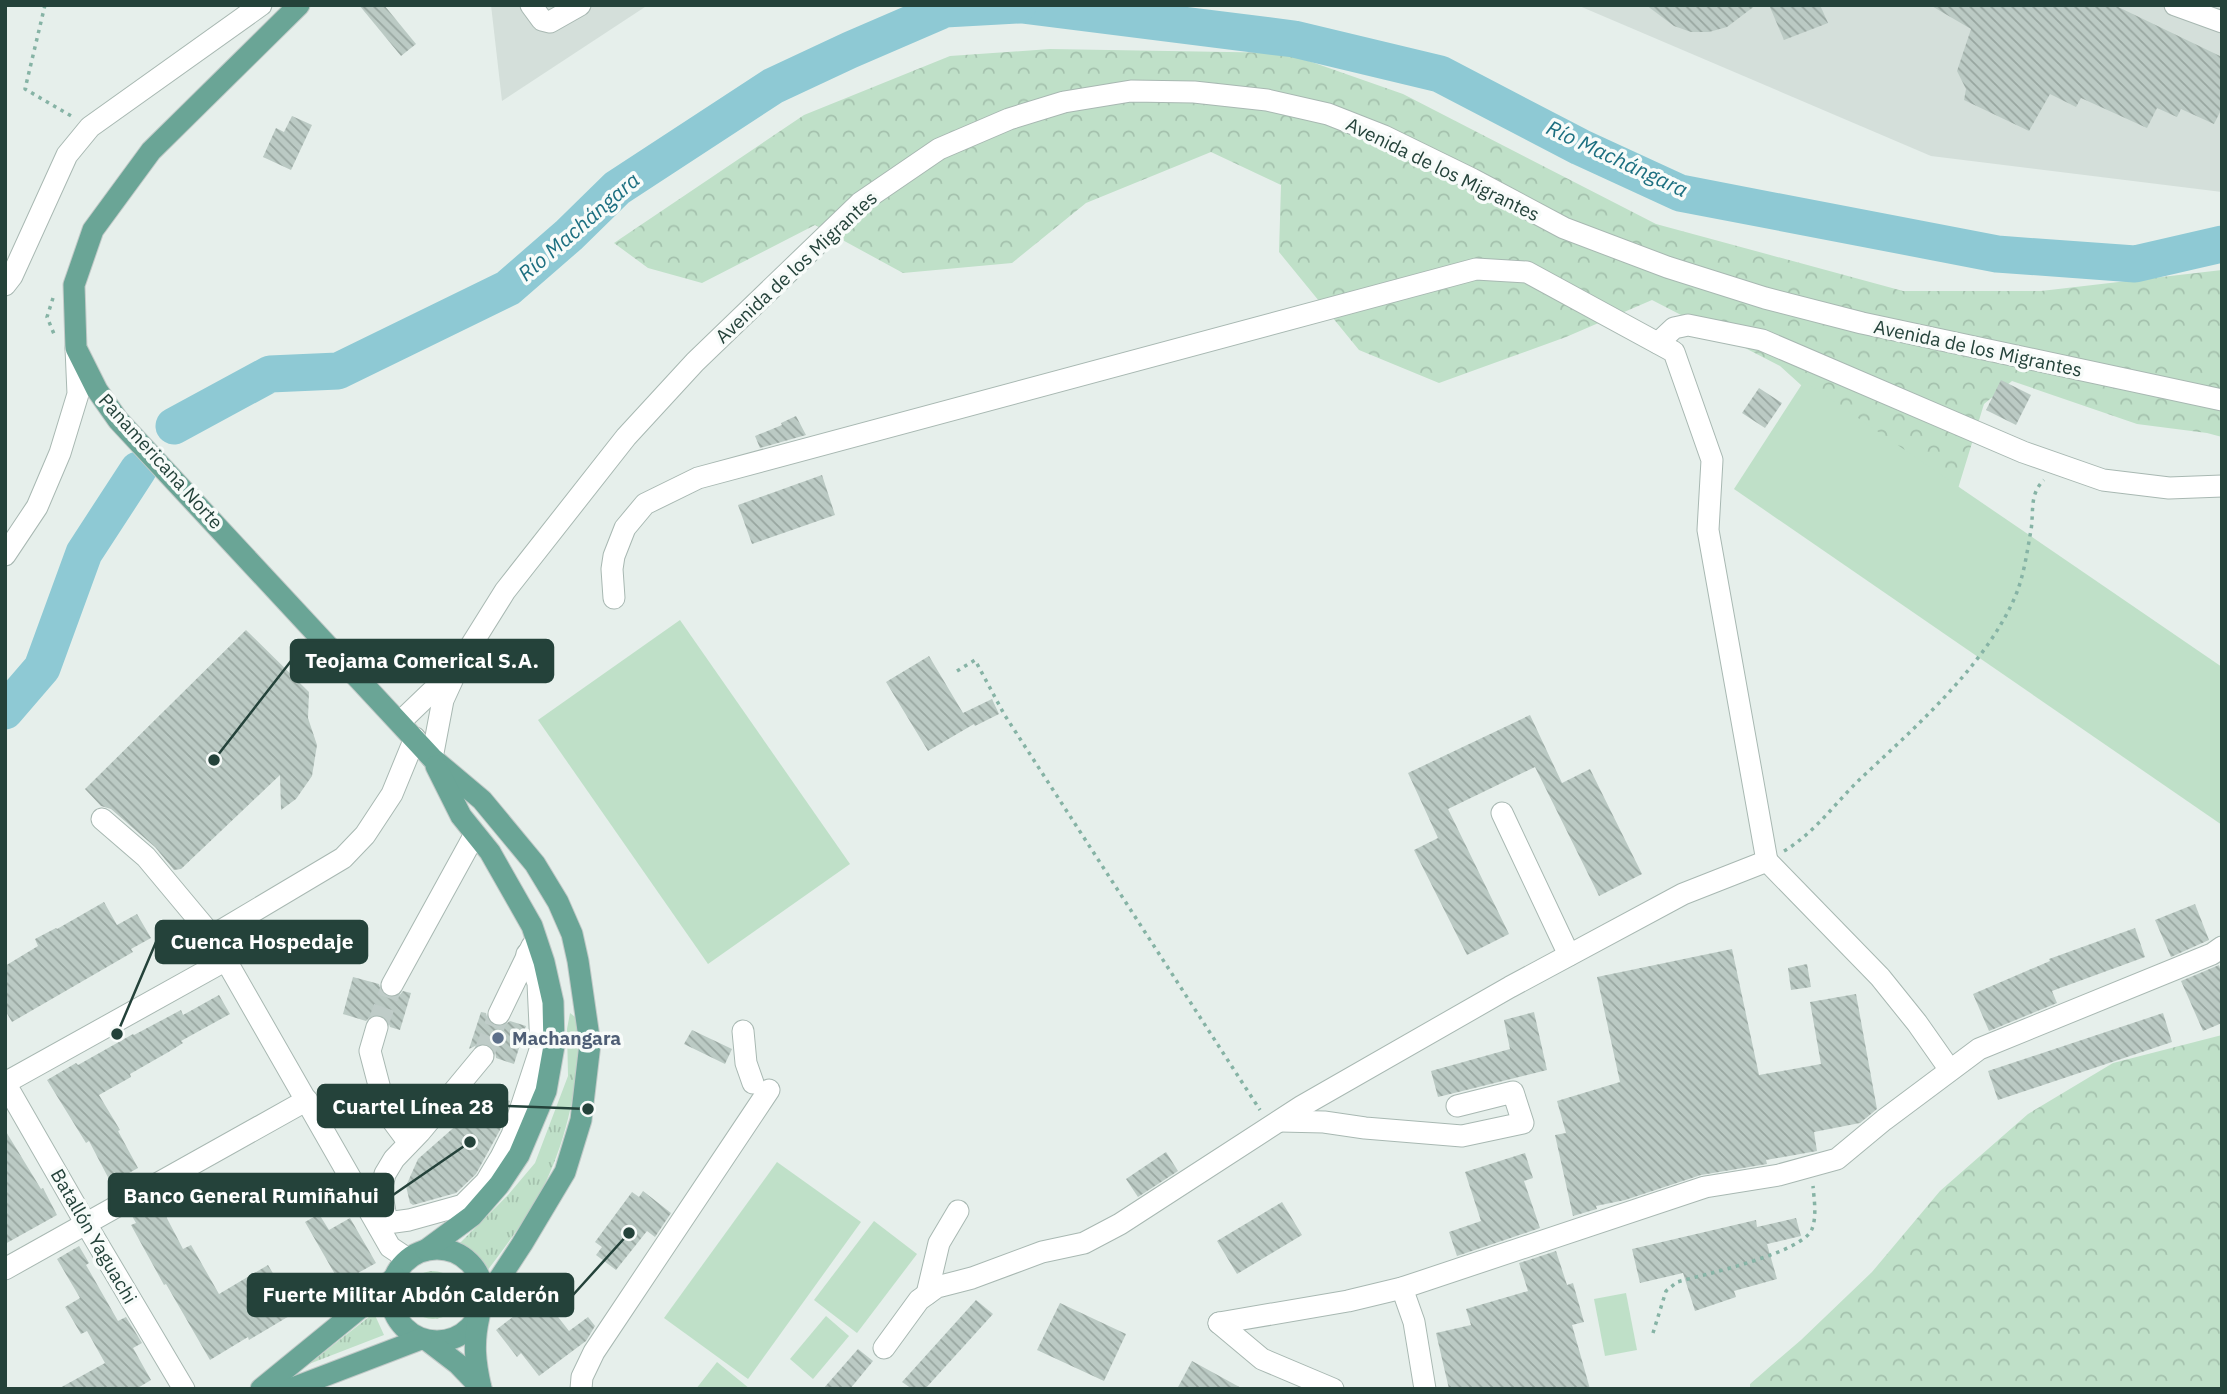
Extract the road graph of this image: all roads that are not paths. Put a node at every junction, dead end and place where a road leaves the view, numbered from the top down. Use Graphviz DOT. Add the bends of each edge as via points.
graph roads {
  1 [pos="261,5"];
  2 [pos="299,5"];
  3 [pos="531,5"];
  4 [pos="580,5"];
  5 [pos="2175,5"];
  6 [pos="2222,22"];
  7 [pos="5,285"];
  8 [pos="1658,343"];
  9 [pos="76,348"];
  10 [pos="2222,400"];
  11 [pos="2222,486"];
  12 [pos="5,555"];
  13 [pos="614,598"];
  14 [pos="460,663"];
  15 [pos="400,722"];
  16 [pos="415,738"];
  17 [pos="432,758"];
  18 [pos="1502,813"];
  19 [pos="102,819"];
  20 [pos="475,834"];
  21 [pos="1767,862"];
  22 [pos="212,936"];
  23 [pos="532,946"];
  24 [pos="2222,947"];
  25 [pos="1569,956"];
  26 [pos="226,960"];
  27 [pos="391,985"];
  28 [pos="499,1014"];
  29 [pos="377,1027"];
  30 [pos="743,1031"];
  31 [pos="483,1056"];
  32 [pos="1950,1070"];
  33 [pos="5,1083"];
  34 [pos="307,1100"];
  35 [pos="1457,1107"];
  36 [pos="1275,1124"];
  37 [pos="409,1143"];
  38 [pos="958,1211"];
  39 [pos="86,1224"];
  40 [pos="383,1225"];
  41 [pos="417,1254"];
  42 [pos="5,1269"];
  43 [pos="395,1277"];
  44 [pos="1402,1288"];
  45 [pos="927,1294"];
  46 [pos="481,1309"];
  47 [pos="425,1340"];
  48 [pos="884,1348"];
  49 [pos="481,1388"];
  50 [pos="184,1389"];
  51 [pos="261,1389"];
  52 [pos="290,1389"];
  53 [pos="581,1389"];
  54 [pos="1333,1389"];
  55 [pos="1425,1389"];
  1 -- 7 [label="street" via="90,127 67,155"];
  2 -- 9 [label="main road, Panamericana Norte" via="150,152 93,230 74,285"];
  3 -- 4 [label="street" via="542,20 550,22"];
  5 -- 6 [label="street"];
  8 -- 11 [label="street" via="1674,328 1688,325 1762,340 2023,452 2103,481 2169,488"];
  8 -- 13 [label="street" via="1527,272 1476,269 698,478 645,504 625,528 614,556"];
  8 -- 21 [label="street" via="1674,352 1712,460 1708,530"];
  9 -- 12 [label="street" via="78,394 61,453 37,506"];
  9 -- 15 [label="main road, Panamericana Norte" via="118,420"];
  10 -- 14 [label="street, Avenida de los Migrantes" via="1765,299 1564,228 1384,136 1328,114 1267,100 1130,91 1064,102 1009,119 939,149 860,203 695,362 626,437 505,591"];
  14 -- 15 [label="street"];
  14 -- 17 [label="street" via="443,700"];
  15 -- 16 [label="main road, Panamericana Norte"];
  16 -- 17 [label="main road, Panamericana Norte"];
  16 -- 22 [label="street" via="392,794 343,858"];
  17 -- 20 [label="main road, Panamericana Norte"];
  17 -- 46 [label="main road, Panamericana Norte" via="482,800 535,864 558,902 572,934 590,1044 581,1120 565,1172"];
  18 -- 25 [label="street"];
  19 -- 22 [label="street" via="146,857"];
  20 -- 23 [label="main road, Panamericana Norte" via="532,926"];
  20 -- 27 [label="street"];
  21 -- 25 [label="street" via="1683,894"];
  21 -- 32 [label="street" via="1880,977"];
  22 -- 26 [label="street"];
  23 -- 28 [label="street"];
  23 -- 40 [label="street" via="541,1047 512,1135 486,1182 463,1205"];
  23 -- 41 [label="main road, Panamericana Norte" via="544,962 553,1002 554,1046 546,1091 519,1155 499,1185 472,1216"];
  24 -- 32 [label="street" via="1979,1049"];
  25 -- 36 [label="street"];
  26 -- 33 [label="street"];
  26 -- 34 [label="street"];
  29 -- 37 [label="street" via="370,1051 386,1112"];
  30 -- 53 [label="street" via="746,1063 761,1087 594,1352"];
  31 -- 37 [label="street"];
  32 -- 44 [label="street" via="1837,1159 1779,1175 1706,1187"];
  33 -- 39 [label="street, Batallón Yaguachi"];
  34 -- 39 [label="street"];
  34 -- 40 [label="street"];
  35 -- 36 [label="street" via="1513,1092 1523,1123 1462,1136 1324,1122"];
  36 -- 45 [label="street" via="1084,1243 1042,1252"];
  37 -- 40 [label="street" via="385,1174"];
  38 -- 45 [label="street" via="939,1243"];
  39 -- 42 [label="street"];
  39 -- 50 [label="street, Batallón Yaguachi"];
  40 -- 41 [label="street" via="390,1247"];
  41 -- 43 [label="main road, Panamericana Norte"];
  41 -- 46 [label="main road" via="442,1249 469,1261 484,1287"];
  43 -- 47 [label="main road" via="391,1302 396,1315 404,1327"];
  43 -- 51 [label="main road, Panamericana Norte"];
  44 -- 54 [label="street" via="1220,1323 1262,1359"];
  44 -- 55 [label="street" via="1414,1322"];
  45 -- 48 [label="street"];
  46 -- 47 [label="main road, Panamericana Norte" via="473,1325 455,1338"];
  46 -- 49 [label="main road" via="474,1358"];
  47 -- 49 [label="main road"];
  47 -- 52 [label="main road, Panamericana Norte"];
}
